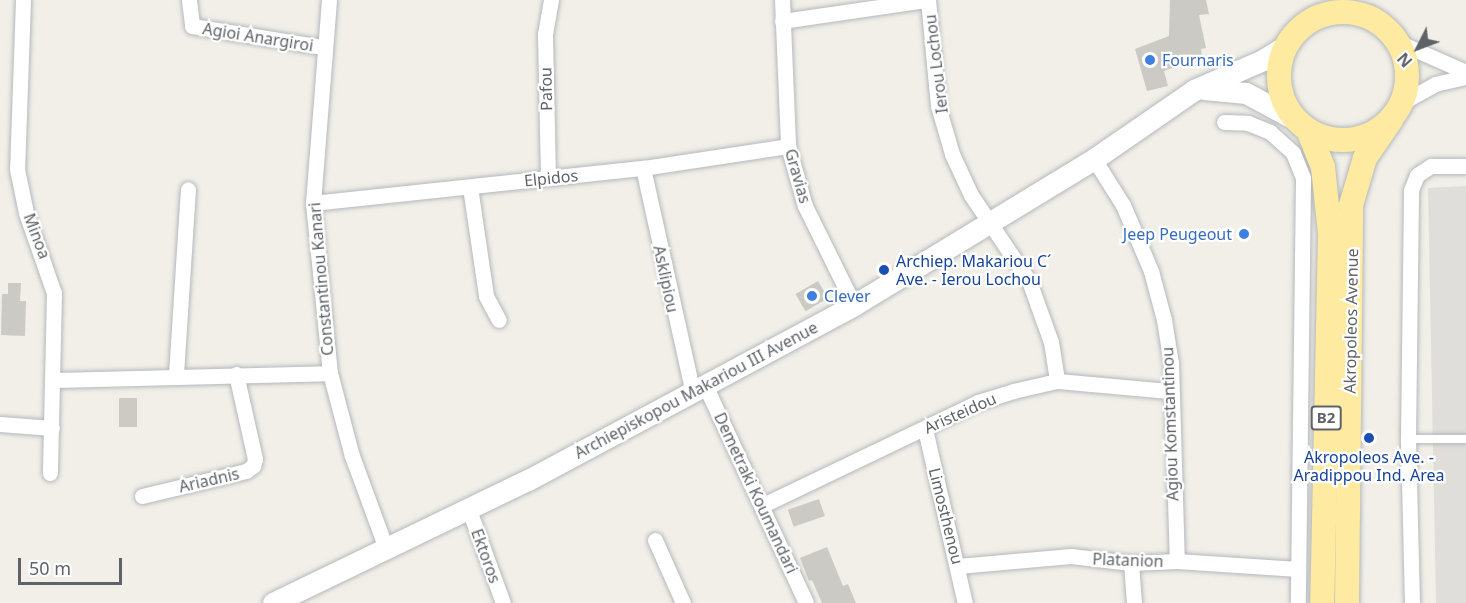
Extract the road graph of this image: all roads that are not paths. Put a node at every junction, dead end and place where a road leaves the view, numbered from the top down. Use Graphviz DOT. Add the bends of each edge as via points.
graph roads {
  1 [pos="23,0"];
  2 [pos="189,0"];
  3 [pos="329,0"];
  4 [pos="551,0"];
  5 [pos="782,0"];
  6 [pos="927,0"];
  7 [pos="1308,0"];
  8 [pos="1367,0"];
  9 [pos="782,21"];
  10 [pos="1378,22"];
  11 [pos="1398,42"];
  12 [pos="1288,43"];
  13 [pos="323,47"];
  14 [pos="1466,72"];
  15 [pos="1466,77"];
  16 [pos="1194,90"];
  17 [pos="1397,111"];
  18 [pos="1224,122"];
  19 [pos="1302,125"];
  20 [pos="788,146"];
  21 [pos="1094,159"];
  22 [pos="1466,166"];
  23 [pos="642,168"];
  24 [pos="548,178"];
  25 [pos="470,187"];
  26 [pos="188,189"];
  27 [pos="313,203"];
  28 [pos="992,224"];
  29 [pos="854,305"];
  30 [pos="499,320"];
  31 [pos="330,373"];
  32 [pos="176,374"];
  33 [pos="236,374"];
  34 [pos="53,380"];
  35 [pos="1057,381"];
  36 [pos="698,386"];
  37 [pos="1170,391"];
  38 [pos="0,424"];
  39 [pos="52,428"];
  40 [pos="925,429"];
  41 [pos="1408,439"];
  42 [pos="1466,439"];
  43 [pos="50,473"];
  44 [pos="142,496"];
  45 [pos="763,505"];
  46 [pos="469,510"];
  47 [pos="655,540"];
  48 [pos="387,550"];
  49 [pos="1177,561"];
  50 [pos="1131,563"];
  51 [pos="958,566"];
  52 [pos="1298,570"];
  53 [pos="298,598"];
  54 [pos="273,603"];
  55 [pos="503,603"];
  56 [pos="683,603"];
  57 [pos="806,603"];
  58 [pos="965,603"];
  59 [pos="1134,603"];
  60 [pos="1298,603"];
  61 [pos="1322,603"];
  62 [pos="1347,603"];
  63 [pos="1412,603"];
  1 -- 34 [label="street, Minoa" via="17,169 26,213 54,293"];
  2 -- 13 [label="street, Agioi Anargiroi" via="192,26"];
  3 -- 13 [label="street, Constantinou Kanari"];
  4 -- 24 [label="street, Pafou" via="545,34"];
  5 -- 9 [label="street, Gravias"];
  6 -- 9 [label="street"];
  6 -- 28 [label="street, Ierou Lochou" via="938,106 952,154 970,195"];
  7 -- 12 [label="highway, B2"];
  8 -- 10 [label="highway, B2"];
  9 -- 20 [label="street, Gravias"];
  10 -- 11 [label="highway, B2"];
  10 -- 12 [label="highway, B2" via="1353,12 1332,13 1304,25"];
  11 -- 14 [label="street"];
  11 -- 17 [label="highway, B2" via="1408,78"];
  12 -- 16 [label="main road, Archiepiskopou Makariou III Avenue" via="1263,60"];
  12 -- 19 [label="highway, B2" via="1280,64 1280,84 1285,104"];
  13 -- 27 [label="street, Constantinou Kanari"];
  15 -- 17 [label="street" via="1435,84"];
  16 -- 19 [label="main road" via="1220,88 1246,93"];
  16 -- 21 [label="main road, Archiepiskopou Makariou III Avenue"];
  17 -- 19 [label="highway" via="1372,135 1347,141"];
  17 -- 62 [label="highway, Akropoleos Avenue / B2" via="1365,158 1351,205"];
  18 -- 52 [label="street" via="1248,123 1270,132 1293,153 1303,178"];
  19 -- 61 [label="highway, Akropoleos Avenue / B2" via="1323,167 1330,234"];
  20 -- 23 [label="street, Elpidos"];
  20 -- 29 [label="street, Gravias" via="805,206"];
  21 -- 28 [label="main road, Archiepiskopou Makariou III Avenue"];
  21 -- 37 [label="street, Agiou Komstantinou" via="1123,205 1151,271 1171,363"];
  22 -- 41 [label="street" via="1431,166 1417,175 1411,190"];
  23 -- 24 [label="street, Elpidos"];
  23 -- 36 [label="street, Asklipiou" via="669,301"];
  24 -- 25 [label="street, Elpidos"];
  25 -- 27 [label="street, Elpidos"];
  25 -- 30 [label="street" via="486,296"];
  26 -- 32 [label="street"];
  27 -- 31 [label="street, Constantinou Kanari"];
  28 -- 29 [label="main road, Archiepiskopou Makariou III Avenue"];
  28 -- 35 [label="street, Ierou Lochou" via="1029,280 1051,342"];
  29 -- 36 [label="main road, Archiepiskopou Makariou III Avenue"];
  31 -- 33 [label="street"];
  31 -- 48 [label="street, Constantinou Kanari" via="352,456"];
  32 -- 33 [label="street"];
  32 -- 34 [label="street"];
  33 -- 44 [label="street, Ariadnis" via="255,459 253,466 246,471"];
  34 -- 39 [label="street, Minoa"];
  35 -- 37 [label="street, Aristeidou"];
  35 -- 40 [label="street, Aristeidou" via="978,402"];
  36 -- 45 [label="street, Demetraki Koumandari"];
  36 -- 46 [label="main road, Archiepiskopou Makariou III Avenue"];
  37 -- 49 [label="street, Agiou Komstantinou"];
  38 -- 39 [label="street"];
  39 -- 43 [label="street, Minoa"];
  40 -- 45 [label="street, Aristeidou"];
  40 -- 51 [label="street, Limosthenou"];
  41 -- 42 [label="lane"];
  41 -- 63 [label="street"];
  45 -- 57 [label="street, Demetraki Koumandari"];
  46 -- 48 [label="main road, Archiepiskopou Makariou III Avenue"];
  46 -- 55 [label="street, Ektoros"];
  47 -- 56 [label="street"];
  48 -- 53 [label="main road, Archiepiskopou Makariou III Avenue"];
  49 -- 50 [label="street, Platanion"];
  49 -- 52 [label="street, Platanion"];
  50 -- 51 [label="street, Platanion" via="1071,556"];
  50 -- 59 [label="street"];
  51 -- 58 [label="street, Limosthenou"];
  52 -- 60 [label="street"];
  53 -- 54 [label="main road, Archiepiskopou Makariou III Avenue"];
}
